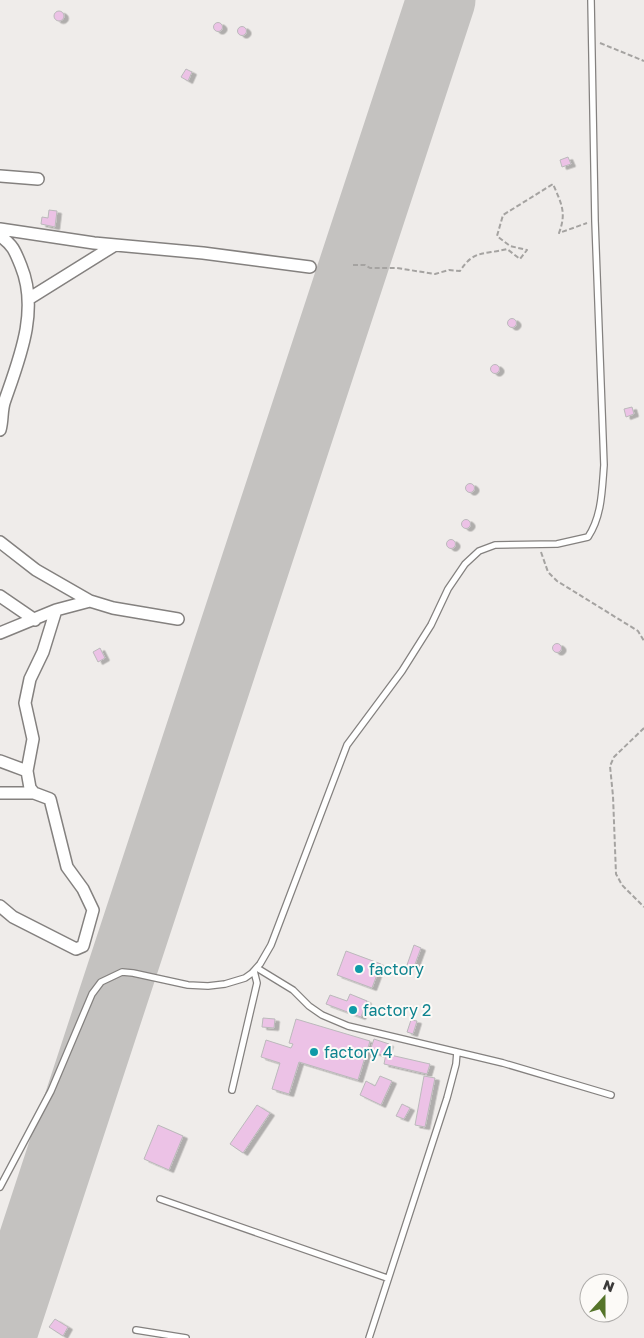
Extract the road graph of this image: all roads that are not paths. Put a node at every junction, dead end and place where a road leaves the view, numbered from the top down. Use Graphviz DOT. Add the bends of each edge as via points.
graph roads {
  1 [pos="591,0"];
  2 [pos="0,176"];
  3 [pos="38,179"];
  4 [pos="0,229"];
  5 [pos="0,236"];
  6 [pos="115,244"];
  7 [pos="310,267"];
  8 [pos="30,298"];
  9 [pos="1,412"];
  10 [pos="0,430"];
  11 [pos="0,542"];
  12 [pos="0,596"];
  13 [pos="90,600"];
  14 [pos="56,610"];
  15 [pos="178,619"];
  16 [pos="35,620"];
  17 [pos="0,633"];
  18 [pos="0,761"];
  19 [pos="27,771"];
  20 [pos="34,793"];
  21 [pos="0,794"];
  22 [pos="0,906"];
  23 [pos="256,969"];
  24 [pos="457,1052"];
  25 [pos="232,1090"];
  26 [pos="611,1095"];
  27 [pos="0,1187"];
  28 [pos="160,1199"];
  29 [pos="387,1278"];
  30 [pos="136,1330"];
  31 [pos="186,1338"];
  32 [pos="369,1338"];
  1 -- 23 [label="lane" via="594,221 604,465 601,504 594,528 588,537 556,544 495,545 479,551 465,564 402,671 347,745 271,944"];
  2 -- 3 [label="street"];
  4 -- 6 [label="street"];
  5 -- 8 [label="street" via="12,244 26,277"];
  6 -- 7 [label="street"];
  6 -- 8 [label="street"];
  8 -- 9 [label="street" via="18,363"];
  9 -- 10 [label="street"];
  11 -- 13 [label="street" via="36,570"];
  12 -- 16 [label="street"];
  13 -- 14 [label="street"];
  13 -- 15 [label="street" via="113,608"];
  14 -- 16 [label="street"];
  14 -- 19 [label="street" via="26,692 33,739"];
  16 -- 17 [label="street"];
  18 -- 19 [label="street"];
  19 -- 20 [label="street"];
  20 -- 21 [label="street"];
  20 -- 22 [label="street" via="50,799 67,867 93,910 83,946 76,949 13,918"];
  23 -- 24 [label="lane" via="293,990 322,1015 348,1026"];
  23 -- 25 [label="lane" via="257,984"];
  23 -- 27 [label="lane" via="245,978 208,986 122,972 101,982 92,994 51,1091"];
  24 -- 26 [label="lane"];
  24 -- 29 [label="lane" via="447,1098"];
  28 -- 29 [label="lane"];
  29 -- 32 [label="lane"];
  30 -- 31 [label="lane"];
}
